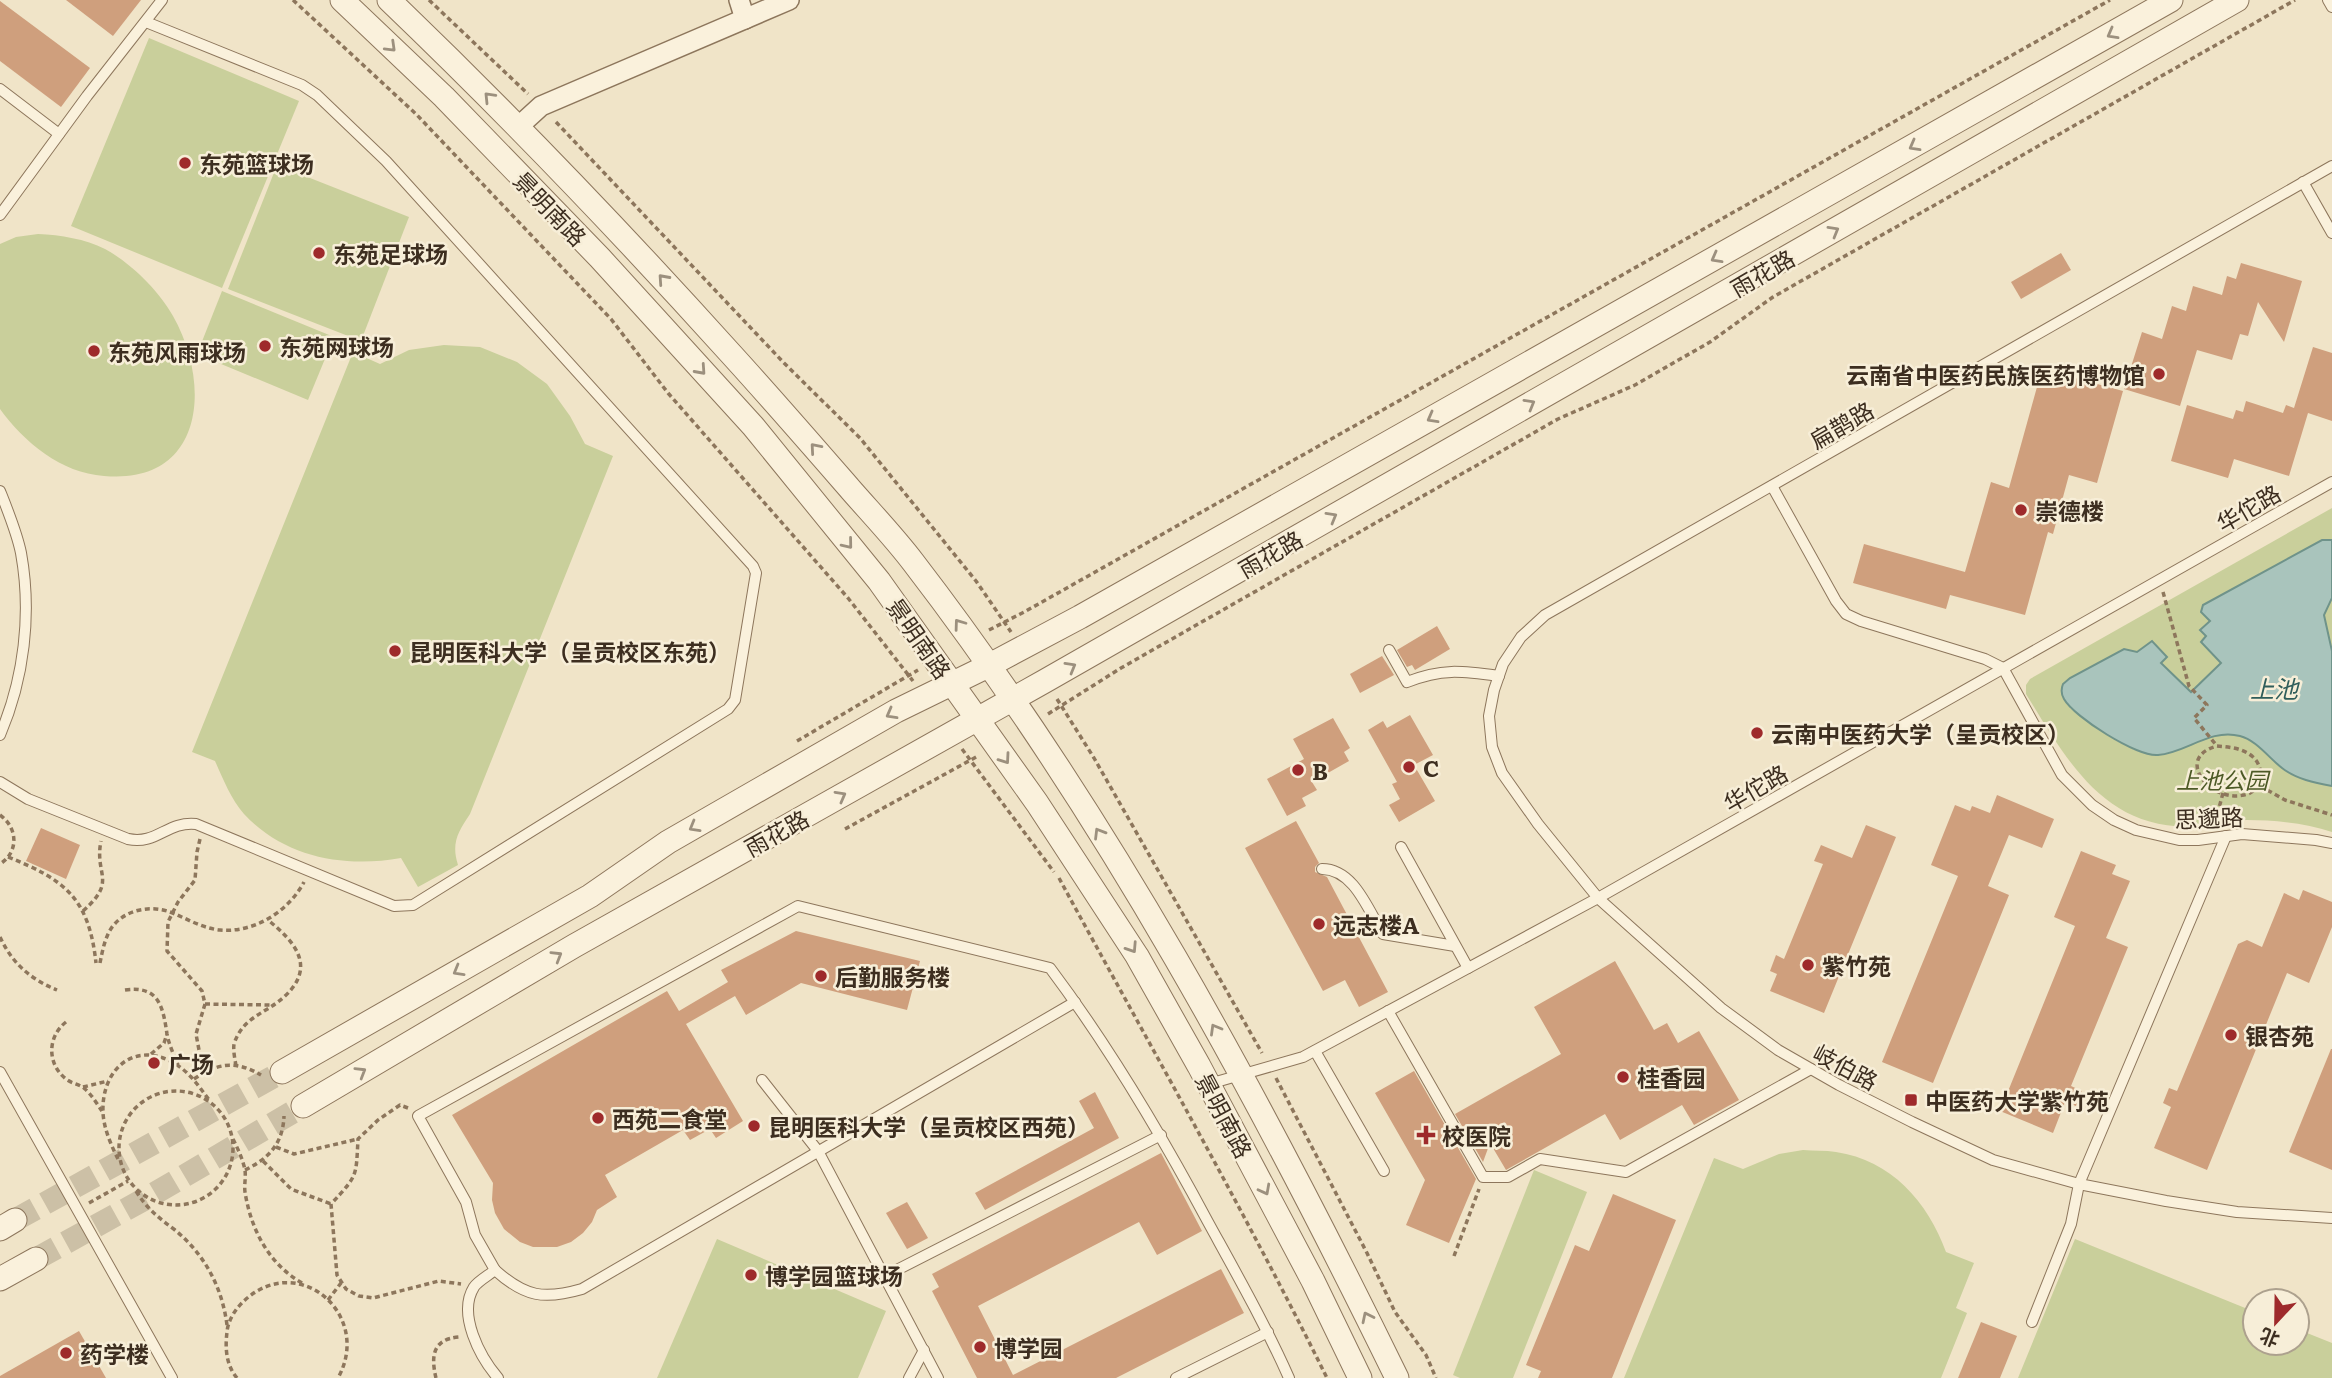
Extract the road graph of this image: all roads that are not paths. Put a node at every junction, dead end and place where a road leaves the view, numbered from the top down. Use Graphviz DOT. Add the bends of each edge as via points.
graph roads {
  1 [pos="162,0"];
  2 [pos="342,0"];
  3 [pos="389,0"];
  4 [pos="739,0"];
  5 [pos="789,0"];
  6 [pos="2171,0"];
  7 [pos="2237,0"];
  8 [pos="2328,0"];
  9 [pos="2332,7"];
  10 [pos="745,19"];
  11 [pos="146,22"];
  12 [pos="0,89"];
  13 [pos="518,127"];
  14 [pos="59,134"];
  15 [pos="2332,166"];
  16 [pos="2303,182"];
  17 [pos="0,215"];
  18 [pos="2332,233"];
  19 [pos="2332,482"];
  20 [pos="1772,486"];
  21 [pos="0,491"];
  22 [pos="1388,650"];
  23 [pos="988,666"];
  24 [pos="2003,668"];
  25 [pos="1499,676"];
  26 [pos="952,683"];
  27 [pos="1012,700"];
  28 [pos="1489,716"];
  29 [pos="977,719"];
  30 [pos="0,735"];
  31 [pos="0,782"];
  32 [pos="2226,836"];
  33 [pos="2332,844"];
  34 [pos="1401,847"];
  35 [pos="1322,869"];
  36 [pos="1598,898"];
  37 [pos="1455,946"];
  38 [pos="1468,968"];
  39 [pos="1075,1002"];
  40 [pos="1388,1011"];
  41 [pos="1315,1051"];
  42 [pos="1811,1069"];
  43 [pos="0,1072"];
  44 [pos="273,1074"];
  45 [pos="1241,1075"];
  46 [pos="762,1080"];
  47 [pos="1209,1084"];
  48 [pos="293,1108"];
  49 [pos="1161,1135"];
  50 [pos="818,1151"];
  51 [pos="1384,1171"];
  52 [pos="2079,1184"];
  53 [pos="2332,1218"];
  54 [pos="36,1259"];
  55 [pos="495,1270"];
  56 [pos="885,1276"];
  57 [pos="0,1279"];
  58 [pos="2032,1322"];
  59 [pos="1268,1332"];
  60 [pos="924,1350"];
  61 [pos="172,1378"];
  62 [pos="498,1378"];
  63 [pos="909,1378"];
  64 [pos="938,1378"];
  65 [pos="1176,1378"];
  66 [pos="1289,1378"];
  67 [pos="1360,1378"];
  68 [pos="1397,1378"];
  1 -- 11 [label="lane"];
  2 -- 26 [label="street, 景明南路, one-way" via="444,97 590,248 744,416 879,581"];
  13 -- 3 [label="street, 景明南路, one-way"];
  4 -- 10 [label="street"];
  5 -- 10 [label="street"];
  6 -- 23 [label="street, 雨花路, one-way"];
  27 -- 7 [label="street, 雨花路, one-way"];
  8 -- 9 [label="lane"];
  10 -- 13 [label="street" via="541,106"];
  11 -- 14 [label="lane"];
  11 -- 31 [label="lane" via="317,95 386,160 755,569 735,700 728,709 413,905 394,906 196,824 178,824 141,842 28,799"];
  12 -- 14 [label="lane"];
  23 -- 13 [label="street, 景明南路, one-way" via="910,559 778,405"];
  14 -- 17 [label="lane"];
  15 -- 16 [label="lane, 扁鹊路"];
  16 -- 18 [label="lane"];
  16 -- 20 [label="lane, 扁鹊路"];
  19 -- 24 [label="lane, 华佗路"];
  20 -- 24 [label="lane" via="1846,614"];
  20 -- 25 [label="lane, 扁鹊路" via="1545,615 1521,637"];
  21 -- 30 [label="lane" via="21,552 25,598 23,658"];
  22 -- 25 [label="lane" via="1406,682 1460,671"];
  23 -- 26 [label="street, 雨花路"];
  23 -- 27 [label="street, 景明南路"];
  24 -- 32 [label="lane, 思邈路" via="2062,775 2092,805 2114,820 2158,837 2198,840"];
  24 -- 36 [label="lane, 华佗路"];
  25 -- 28 [label="lane, 扁鹊路"];
  26 -- 29 [label="street, 景明南路"];
  26 -- 44 [label="street, 雨花路, one-way" via="668,842 590,896"];
  27 -- 29 [label="street, 雨花路"];
  45 -- 27 [label="street, 景明南路, one-way" via="1076,795"];
  28 -- 36 [label="lane, 岐伯路" via="1492,747 1502,773"];
  29 -- 47 [label="street, 景明南路, one-way" via="1137,956"];
  48 -- 29 [label="street, 雨花路, one-way"];
  32 -- 33 [label="lane, 思邈路"];
  32 -- 52 [label="lane"];
  34 -- 37 [label="lane"];
  35 -- 37 [label="lane" via="1342,873 1382,934"];
  36 -- 38 [label="lane, 华佗路"];
  36 -- 42 [label="lane, 岐伯路" via="1721,1008"];
  37 -- 38 [label="lane"];
  38 -- 40 [label="lane, 华佗路"];
  39 -- 49 [label="lane"];
  39 -- 50 [label="lane"];
  39 -- 55 [label="lane" via="1050,968 798,906 418,1116 466,1202 475,1235"];
  40 -- 41 [label="lane, 华佗路"];
  40 -- 42 [label="lane" via="1483,1177 1508,1177 1540,1159 1626,1172"];
  41 -- 45 [label="lane, 华佗路"];
  41 -- 51 [label="lane"];
  42 -- 52 [label="lane, 岐伯路" via="1993,1160"];
  43 -- 61 [label="lane"];
  45 -- 47 [label="lane, 华佗路"];
  68 -- 45 [label="street, 景明南路, one-way"];
  46 -- 50 [label="lane"];
  47 -- 67 [label="street, 景明南路, one-way"];
  49 -- 56 [label="lane"];
  49 -- 59 [label="lane"];
  50 -- 55 [label="lane" via="582,1289 537,1295"];
  50 -- 56 [label="lane"];
  52 -- 53 [label="lane, 岐伯路" via="2238,1212"];
  52 -- 58 [label="lane" via="2071,1224"];
  54 -- 57 [label="street"];
  55 -- 62 [label="lane" via="474,1286 467,1311 485,1363"];
  56 -- 60 [label="lane"];
  59 -- 65 [label="lane"];
  59 -- 66 [label="lane"];
  60 -- 63 [label="lane"];
  60 -- 64 [label="lane"];
}
